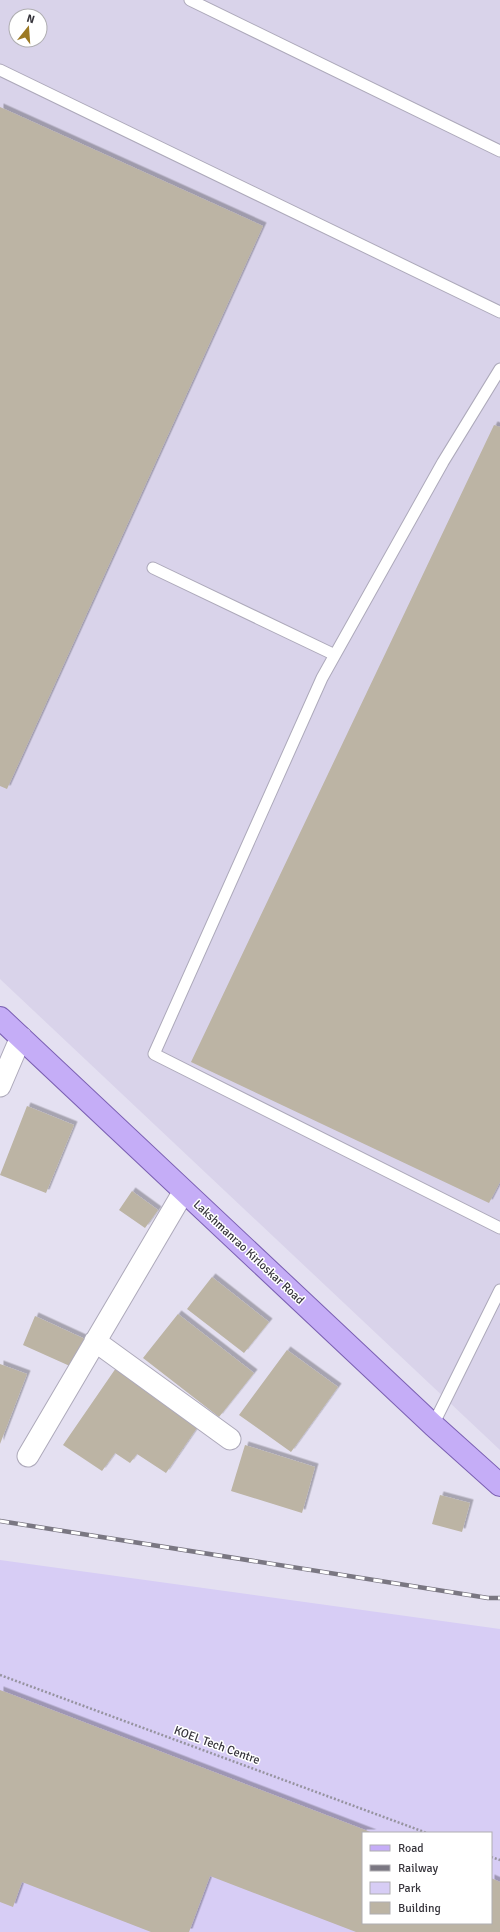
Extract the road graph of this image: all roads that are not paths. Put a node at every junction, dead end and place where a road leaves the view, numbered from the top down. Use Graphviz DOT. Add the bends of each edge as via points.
graph roads {
  1 [pos="190,0"];
  2 [pos="0,70"];
  3 [pos="500,151"];
  4 [pos="500,312"];
  5 [pos="500,369"];
  6 [pos="153,568"];
  7 [pos="335,655"];
  8 [pos="0,1018"];
  9 [pos="21,1037"];
  10 [pos="0,1086"];
  11 [pos="184,1191"];
  12 [pos="500,1228"];
  13 [pos="500,1290"];
  14 [pos="95,1341"];
  15 [pos="433,1424"];
  16 [pos="230,1439"];
  17 [pos="28,1456"];
  18 [pos="500,1485"];
  1 -- 3 [label="lane"];
  2 -- 4 [label="lane"];
  5 -- 7 [label="lane" via="443,462"];
  6 -- 7 [label="lane"];
  7 -- 12 [label="lane" via="319,685 154,1054"];
  8 -- 9 [label="main road, Lakshmanrao Kirloskar Road"];
  9 -- 10 [label="street"];
  9 -- 11 [label="main road, Lakshmanrao Kirloskar Road"];
  11 -- 14 [label="street"];
  11 -- 15 [label="main road, Lakshmanrao Kirloskar Road"];
  13 -- 15 [label="lane"];
  14 -- 16 [label="street"];
  14 -- 17 [label="street"];
  15 -- 18 [label="main road, Lakshmanrao Kirloskar Road"];
}
